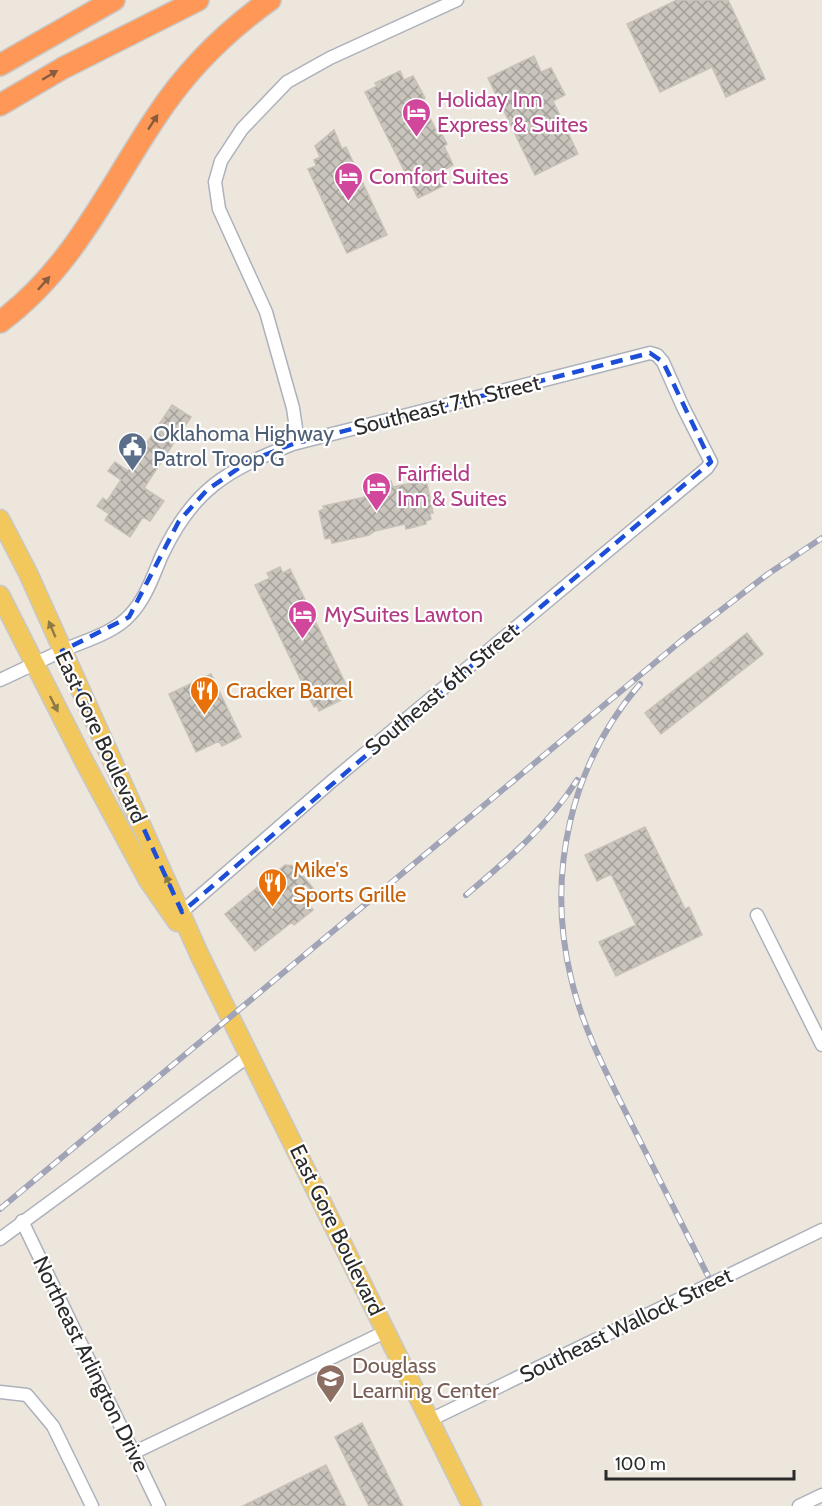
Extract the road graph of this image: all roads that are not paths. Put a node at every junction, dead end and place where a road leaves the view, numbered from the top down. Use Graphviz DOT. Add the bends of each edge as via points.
graph roads {
  1 [pos="114,0"];
  2 [pos="198,0"];
  3 [pos="270,0"];
  4 [pos="457,0"];
  5 [pos="0,65"];
  6 [pos="0,105"];
  7 [pos="0,321"];
  8 [pos="298,442"];
  9 [pos="711,462"];
  10 [pos="0,519"];
  11 [pos="0,595"];
  12 [pos="62,651"];
  13 [pos="34,665"];
  14 [pos="0,680"];
  15 [pos="178,915"];
  16 [pos="757,915"];
  17 [pos="822,1045"];
  18 [pos="250,1055"];
  19 [pos="22,1221"];
  20 [pos="822,1230"];
  21 [pos="0,1239"];
  22 [pos="387,1331"];
  23 [pos="0,1392"];
  24 [pos="430,1420"];
  25 [pos="133,1453"];
  26 [pos="822,1495"];
  27 [pos="92,1506"];
  28 [pos="159,1506"];
  29 [pos="472,1506"];
  30 [pos="799,1506"];
  1 -- 5 [label="highway"];
  6 -- 2 [label="highway, one-way" via="63,68"];
  7 -- 3 [label="highway, one-way" via="35,293 72,250 180,83 213,47"];
  4 -- 8 [label="street" via="286,82 242,129 221,162 215,182 219,209 266,312 293,408"];
  8 -- 9 [label="street, Southeast 7th Street" via="650,353 663,362"];
  8 -- 12 [label="street, Southeast 7th Street" via="249,461 207,489 179,521 148,588 129,617"];
  9 -- 15 [label="street, Southeast 6th Street"];
  12 -- 10 [label="main road, East Gore Boulevard, one-way"];
  11 -- 13 [label="main road, East Gore Boulevard"];
  12 -- 13 [label="street, Southeast 7th Street"];
  15 -- 12 [label="main road, East Gore Boulevard, one-way"];
  13 -- 14 [label="street, Southeast 7th Street"];
  13 -- 15 [label="main road, East Gore Boulevard, one-way" via="148,880"];
  15 -- 18 [label="main road, East Gore Boulevard"];
  16 -- 17 [label="street"];
  18 -- 19 [label="street"];
  18 -- 22 [label="main road, East Gore Boulevard"];
  19 -- 21 [label="street"];
  19 -- 25 [label="street, Northeast Arlington Drive"];
  20 -- 24 [label="street, Southeast Wallock Street"];
  22 -- 24 [label="main road, East Gore Boulevard"];
  22 -- 25 [label="street"];
  23 -- 27 [label="street" via="27,1395 53,1426"];
  24 -- 29 [label="main road, East Gore Boulevard"];
  25 -- 28 [label="street, Northeast Arlington Drive"];
  26 -- 30 [label="street"];
}
